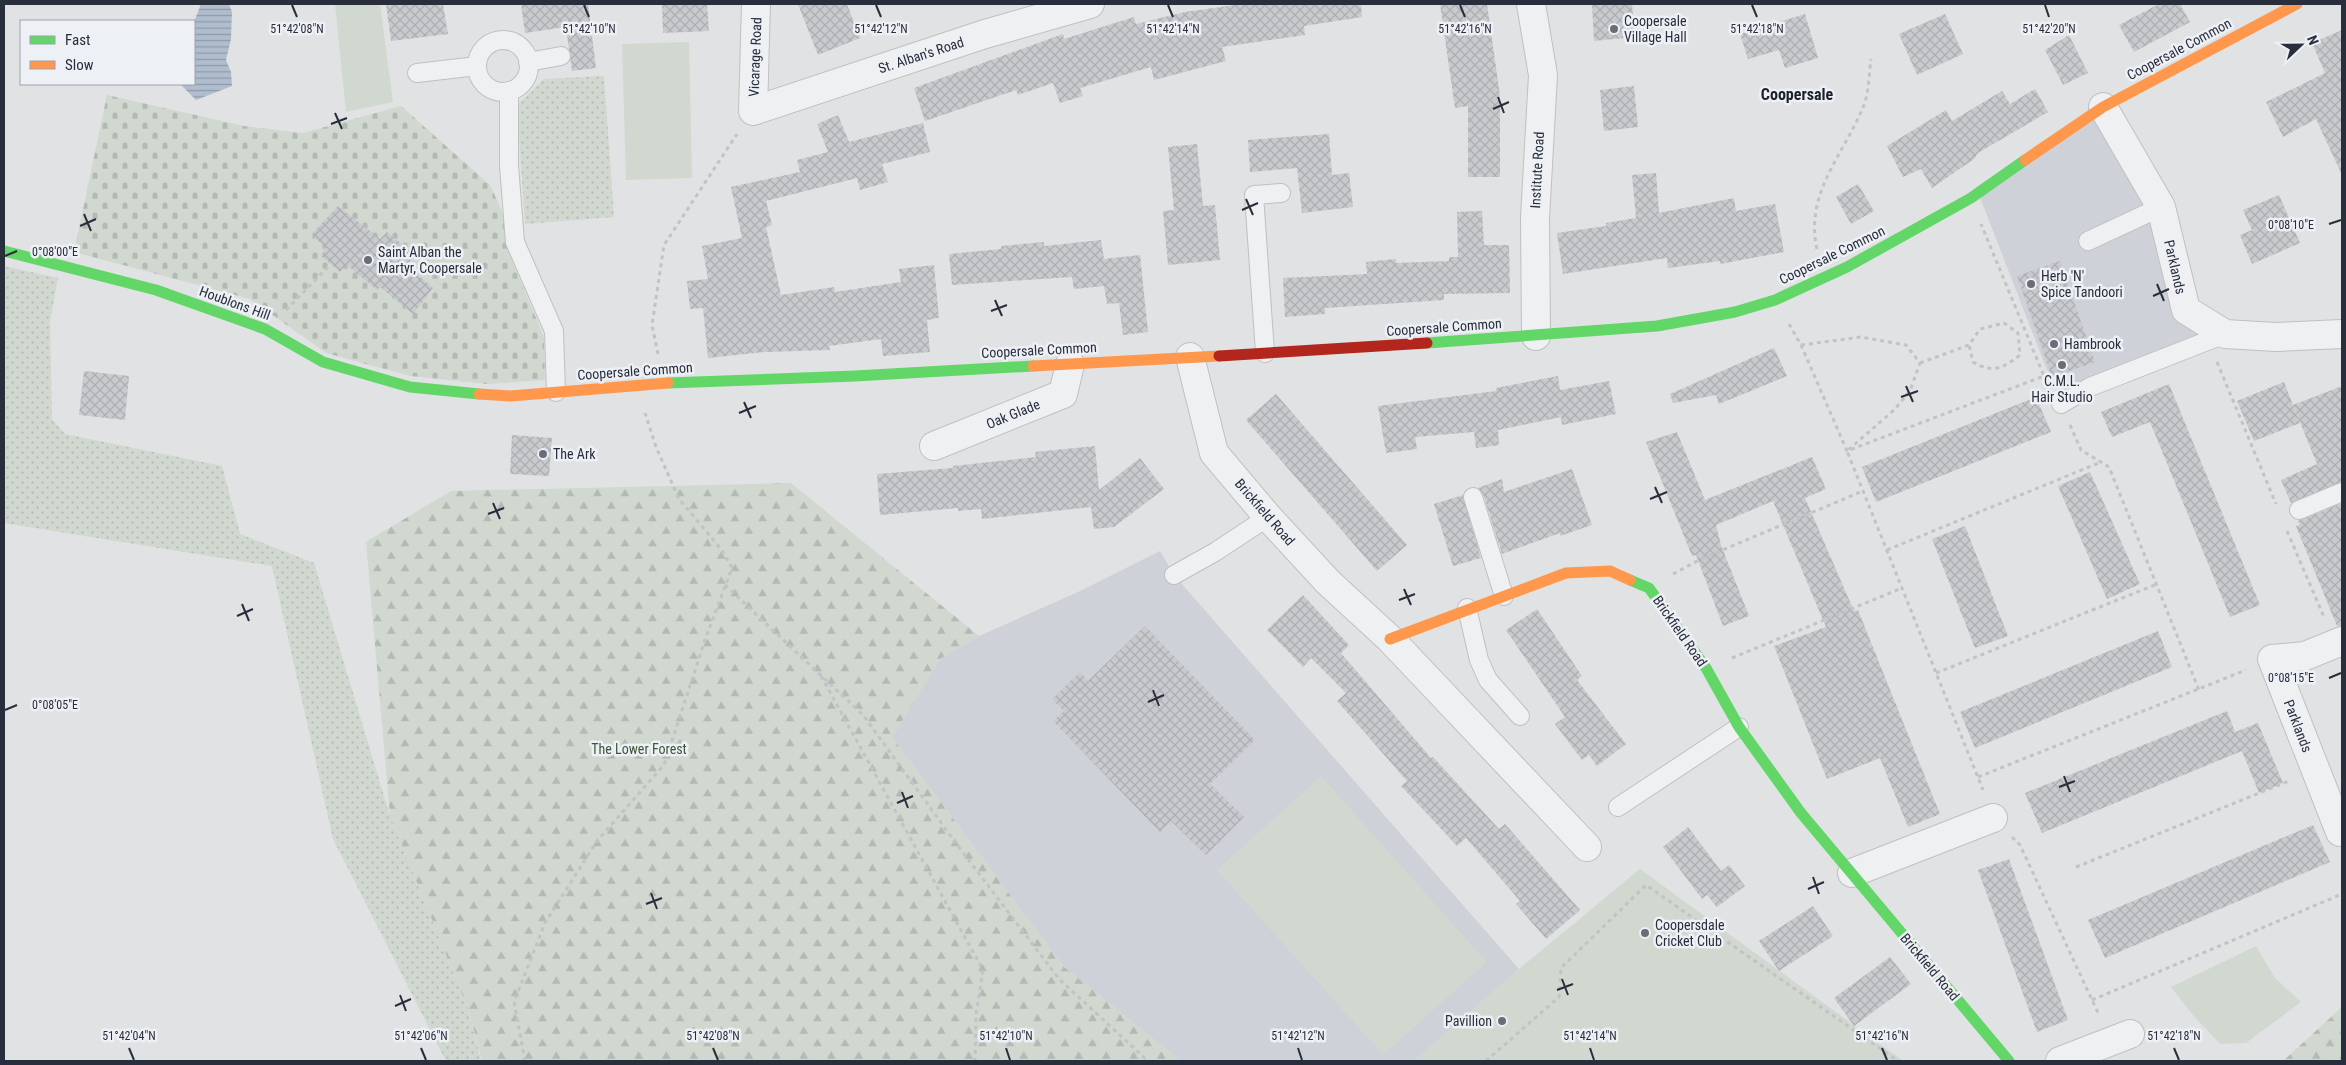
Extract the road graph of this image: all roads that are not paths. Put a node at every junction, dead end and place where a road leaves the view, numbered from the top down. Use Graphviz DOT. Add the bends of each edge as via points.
graph roads {
  1 [pos="756,4"];
  2 [pos="1090,4"];
  3 [pos="1531,4"];
  4 [pos="2296,4"];
  5 [pos="561,56"];
  6 [pos="528,62"];
  7 [pos="477,66"];
  8 [pos="418,73"];
  9 [pos="509,92"];
  10 [pos="2103,107"];
  11 [pos="753,111"];
  12 [pos="1281,194"];
  13 [pos="2161,207"];
  14 [pos="2088,241"];
  15 [pos="4,251"];
  16 [pos="2342,334"];
  17 [pos="1536,336"];
  18 [pos="2216,338"];
  19 [pos="1265,353"];
  20 [pos="1190,357"];
  21 [pos="1070,364"];
  22 [pos="556,392"];
  23 [pos="511,396"];
  24 [pos="2061,404"];
  25 [pos="934,446"];
  26 [pos="2342,492"];
  27 [pos="1473,497"];
  28 [pos="2299,510"];
  29 [pos="1268,517"];
  30 [pos="1174,575"];
  31 [pos="1504,596"];
  32 [pos="1467,608"];
  33 [pos="1390,639"];
  34 [pos="2339,643"];
  35 [pos="1520,716"];
  36 [pos="1739,727"];
  37 [pos="1618,806"];
  38 [pos="1993,818"];
  39 [pos="2340,832"];
  40 [pos="1587,847"];
  41 [pos="1852,873"];
  42 [pos="2121,1037"];
  43 [pos="2008,1061"];
  44 [pos="2060,1061"];
  1 -- 11 [label="street, Vicarage Road"];
  2 -- 11 [label="street, St. Alban's Road" via="985,34"];
  3 -- 17 [label="street, Institute Road" via="1543,75 1535,218"];
  4 -- 10 [label="street, Coopersale Common"];
  5 -- 6 [label="lane"];
  6 -- 7 [label="lane" via="520,47 497,41 480,53"];
  6 -- 9 [label="lane" via="525,79"];
  7 -- 8 [label="lane"];
  7 -- 9 [label="lane" via="478,74 491,90"];
  9 -- 22 [label="lane" via="509,166 515,242 554,332"];
  10 -- 13 [label="street, Parklands"];
  10 -- 17 [label="street, Coopersale Common" via="1971,198 1824,278 1775,300 1735,312 1656,326"];
  12 -- 19 [label="lane" via="1254,194"];
  13 -- 14 [label="lane"];
  13 -- 18 [label="street, Parklands" via="2186,310"];
  15 -- 23 [label="street, Houblons Hill" via="156,290 265,328 323,362 410,387"];
  16 -- 18 [label="street, Parklands"];
  17 -- 19 [label="street, Coopersale Common"];
  18 -- 24 [label="lane" via="2090,387"];
  19 -- 20 [label="street, Coopersale Common"];
  20 -- 21 [label="street, Coopersale Common"];
  20 -- 29 [label="street, Brickfield Road" via="1214,453"];
  21 -- 22 [label="street, Coopersale Common" via="662,383"];
  21 -- 25 [label="street, Oak Glade" via="1063,394"];
  22 -- 23 [label="street, Coopersale Common"];
  26 -- 28 [label="lane"];
  27 -- 31 [label="lane"];
  29 -- 30 [label="lane"];
  29 -- 33 [label="street, Brickfield Road" via="1328,582"];
  31 -- 32 [label="street, Brickfield Road"];
  31 -- 36 [label="street, Brickfield Road" via="1574,572 1610,571 1649,588 1706,668"];
  32 -- 33 [label="street, Brickfield Road"];
  32 -- 35 [label="lane" via="1479,660 1488,680"];
  33 -- 40 [label="street, Brickfield Road"];
  34 -- 39 [label="street, Parklands" via="2305,656 2272,659"];
  36 -- 37 [label="lane"];
  36 -- 41 [label="street, Brickfield Road" via="1801,813"];
  38 -- 41 [label="street"];
  41 -- 43 [label="street, Brickfield Road"];
  42 -- 44 [label="street"];
}
